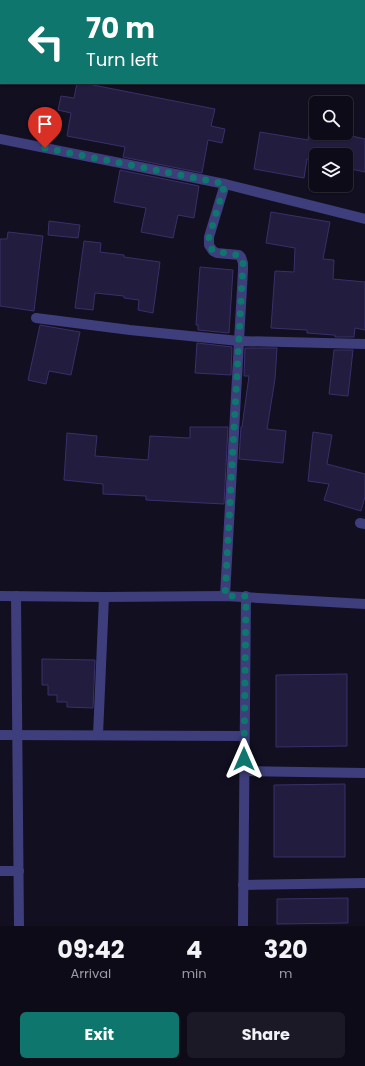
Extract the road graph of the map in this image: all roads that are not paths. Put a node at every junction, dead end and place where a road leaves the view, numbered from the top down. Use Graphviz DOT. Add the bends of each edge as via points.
graph roads {
  1 [pos="0,139"];
  2 [pos="225,184"];
  3 [pos="365,219"];
  4 [pos="36,318"];
  5 [pos="238,341"];
  6 [pos="365,344"];
  7 [pos="0,596"];
  8 [pos="16,596"];
  9 [pos="225,596"];
  10 [pos="246,596"];
  11 [pos="104,597"];
  12 [pos="365,604"];
  13 [pos="0,735"];
  14 [pos="17,735"];
  15 [pos="98,735"];
  16 [pos="244,736"];
  17 [pos="244,771"];
  18 [pos="365,773"];
  19 [pos="0,871"];
  20 [pos="19,871"];
  21 [pos="365,884"];
  22 [pos="243,885"];
  23 [pos="19,926"];
  24 [pos="243,926"];
  1 -- 2 [label="street"];
  2 -- 3 [label="street"];
  2 -- 5 [label="street" via="209,241 213,251 238,255 242,260"];
  4 -- 5 [label="street"];
  5 -- 6 [label="street"];
  5 -- 9 [label="street"];
  7 -- 8 [label="street"];
  8 -- 11 [label="street"];
  8 -- 14 [label="street"];
  9 -- 10 [label="street"];
  9 -- 11 [label="street"];
  10 -- 12 [label="street"];
  10 -- 16 [label="street"];
  11 -- 15 [label="street"];
  13 -- 14 [label="street"];
  14 -- 15 [label="street"];
  14 -- 20 [label="street"];
  15 -- 16 [label="street"];
  16 -- 17 [label="street"];
  17 -- 18 [label="street"];
  17 -- 22 [label="street"];
  19 -- 20 [label="street"];
  20 -- 23 [label="street"];
  21 -- 22 [label="street"];
  22 -- 24 [label="street"];
}
